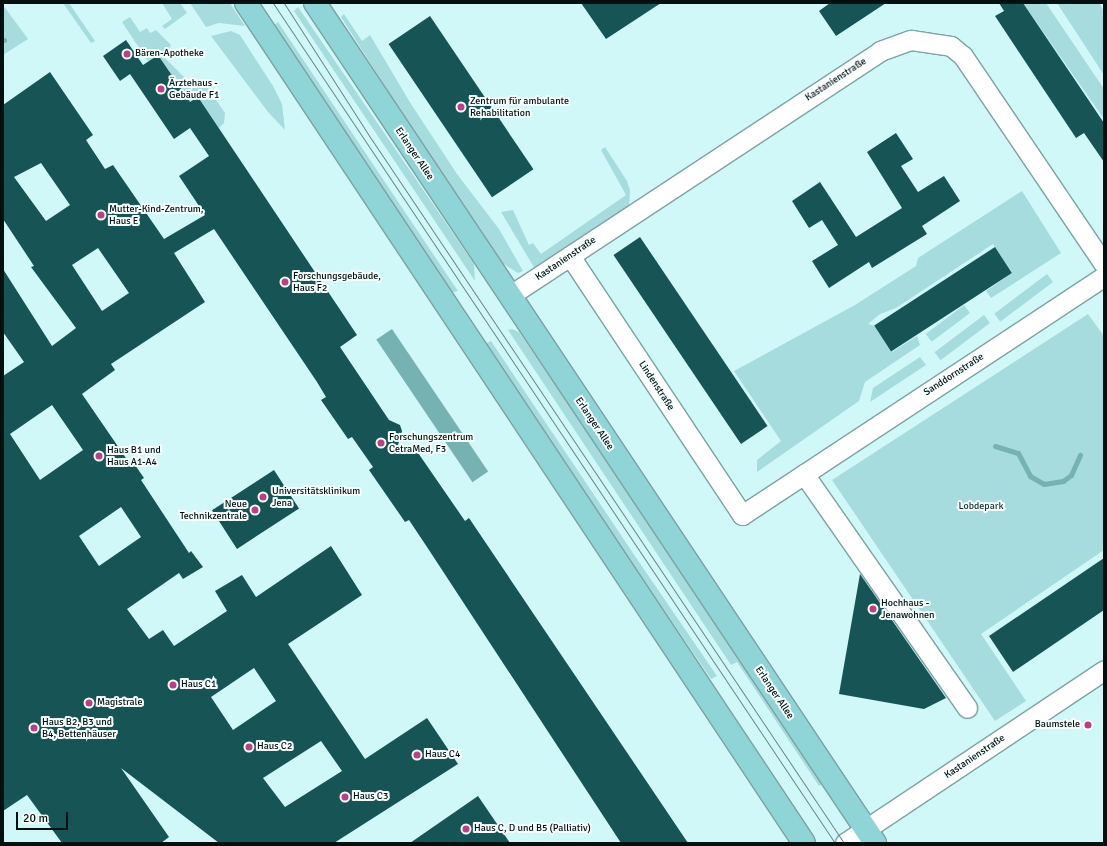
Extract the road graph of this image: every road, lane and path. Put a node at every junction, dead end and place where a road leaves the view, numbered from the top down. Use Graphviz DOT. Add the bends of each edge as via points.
graph roads {
  1 [pos="246,3"];
  2 [pos="315,3"];
  3 [pos="570,256"];
  4 [pos="1104,264"];
  5 [pos="1104,276"];
  6 [pos="509,296"];
  7 [pos="804,474"];
  8 [pos="742,515"];
  9 [pos="1104,670"];
  10 [pos="967,708"];
  11 [pos="870,836"];
  12 [pos="804,843"];
  13 [pos="845,843"];
  1 -- 12 [label="main road"];
  2 -- 6 [label="main road, Erlanger Allee"];
  3 -- 4 [label="street, Kastanienstraße" via="880,51 911,40 951,46 964,56"];
  3 -- 6 [label="street, Kastanienstraße"];
  3 -- 8 [label="street, Lindenstraße"];
  5 -- 7 [label="street, Sanddornstraße"];
  6 -- 11 [label="main road, Erlanger Allee"];
  7 -- 8 [label="street, Sanddornstraße"];
  7 -- 10 [label="street"];
  9 -- 11 [label="street, Kastanienstraße"];
  11 -- 13 [label="street, Kastanienstraße"];
}
